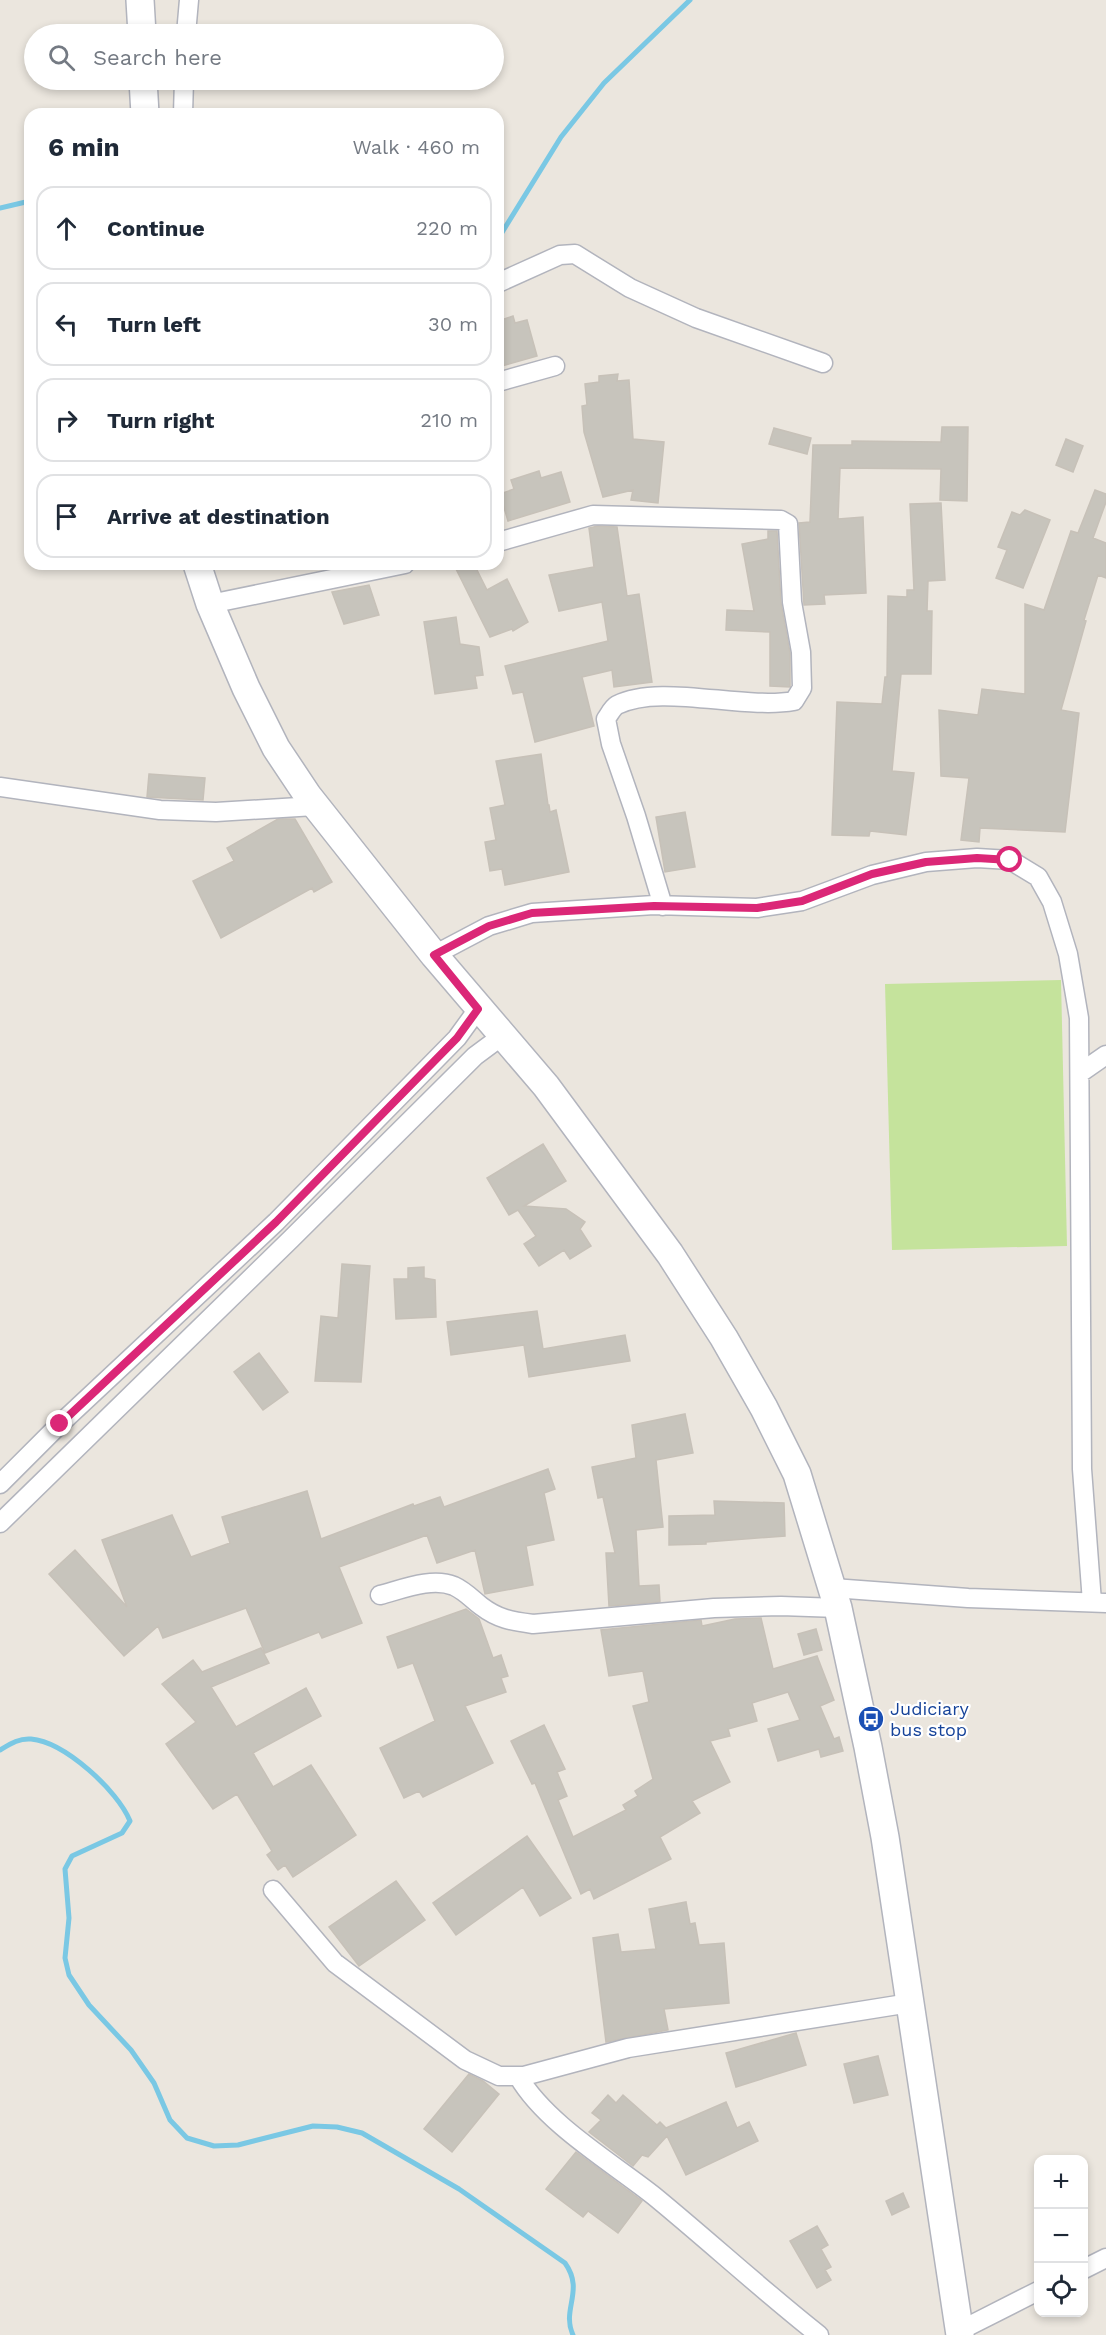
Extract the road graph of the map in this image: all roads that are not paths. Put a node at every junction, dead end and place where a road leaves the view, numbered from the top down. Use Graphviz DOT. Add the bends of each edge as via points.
graph roads {
  1 [pos="140,0"];
  2 [pos="189,0"];
  3 [pos="141,24"];
  4 [pos="187,24"];
  5 [pos="144,90"];
  6 [pos="184,90"];
  7 [pos="145,108"];
  8 [pos="183,108"];
  9 [pos="504,280"];
  10 [pos="823,363"];
  11 [pos="555,366"];
  12 [pos="504,380"];
  13 [pos="504,540"];
  14 [pos="199,570"];
  15 [pos="376,570"];
  16 [pos="210,604"];
  17 [pos="0,787"];
  18 [pos="315,806"];
  19 [pos="663,906"];
  20 [pos="434,955"];
  21 [pos="478,1009"];
  22 [pos="502,1036"];
  23 [pos="1106,1055"];
  24 [pos="1080,1073"];
  25 [pos="0,1484"];
  26 [pos="0,1523"];
  27 [pos="380,1595"];
  28 [pos="835,1598"];
  29 [pos="1099,1603"];
  30 [pos="273,1890"];
  31 [pos="910,2003"];
  32 [pos="518,2076"];
  33 [pos="1106,2258"];
  34 [pos="1088,2267"];
  35 [pos="1034,2293"];
  36 [pos="959,2333"];
  37 [pos="819,2335"];
  1 -- 3 [label="main road"];
  2 -- 4 [label="street"];
  5 -- 7 [label="main road"];
  6 -- 8 [label="street"];
  9 -- 10 [label="street" via="560,255 575,254 630,288 696,318"];
  11 -- 12 [label="street"];
  13 -- 19 [label="street" via="593,515 781,520 788,524 792,602 801,652 802,688 794,700 757,704 637,698 615,706 606,719"];
  14 -- 16 [label="main road"];
  15 -- 16 [label="street"];
  16 -- 18 [label="main road" via="276,748"];
  17 -- 18 [label="street" via="160,810 216,812"];
  18 -- 20 [label="main road"];
  19 -- 20 [label="street" via="532,913 489,926"];
  19 -- 24 [label="street" via="757,908 802,901 872,874 926,862 1010,860 1038,877 1052,902 1068,954 1079,1018"];
  20 -- 21 [label="main road"];
  21 -- 22 [label="main road"];
  21 -- 25 [label="street" via="457,1038 276,1222"];
  22 -- 26 [label="street" via="475,1056"];
  22 -- 28 [label="main road" via="546,1086 670,1254 724,1338 797,1474"];
  23 -- 24 [label="street"];
  24 -- 29 [label="street" via="1082,1469"];
  27 -- 28 [label="street" via="438,1583 467,1593 503,1620 533,1624 781,1606"];
  28 -- 29 [label="street"];
  28 -- 31 [label="main road" via="885,1837"];
  30 -- 32 [label="street" via="335,1963 465,2060 499,2076"];
  31 -- 32 [label="street" via="628,2048"];
  31 -- 36 [label="main road"];
  32 -- 37 [label="street" via="548,2114 655,2197"];
  33 -- 34 [label="street"];
  35 -- 36 [label="street"];
}
